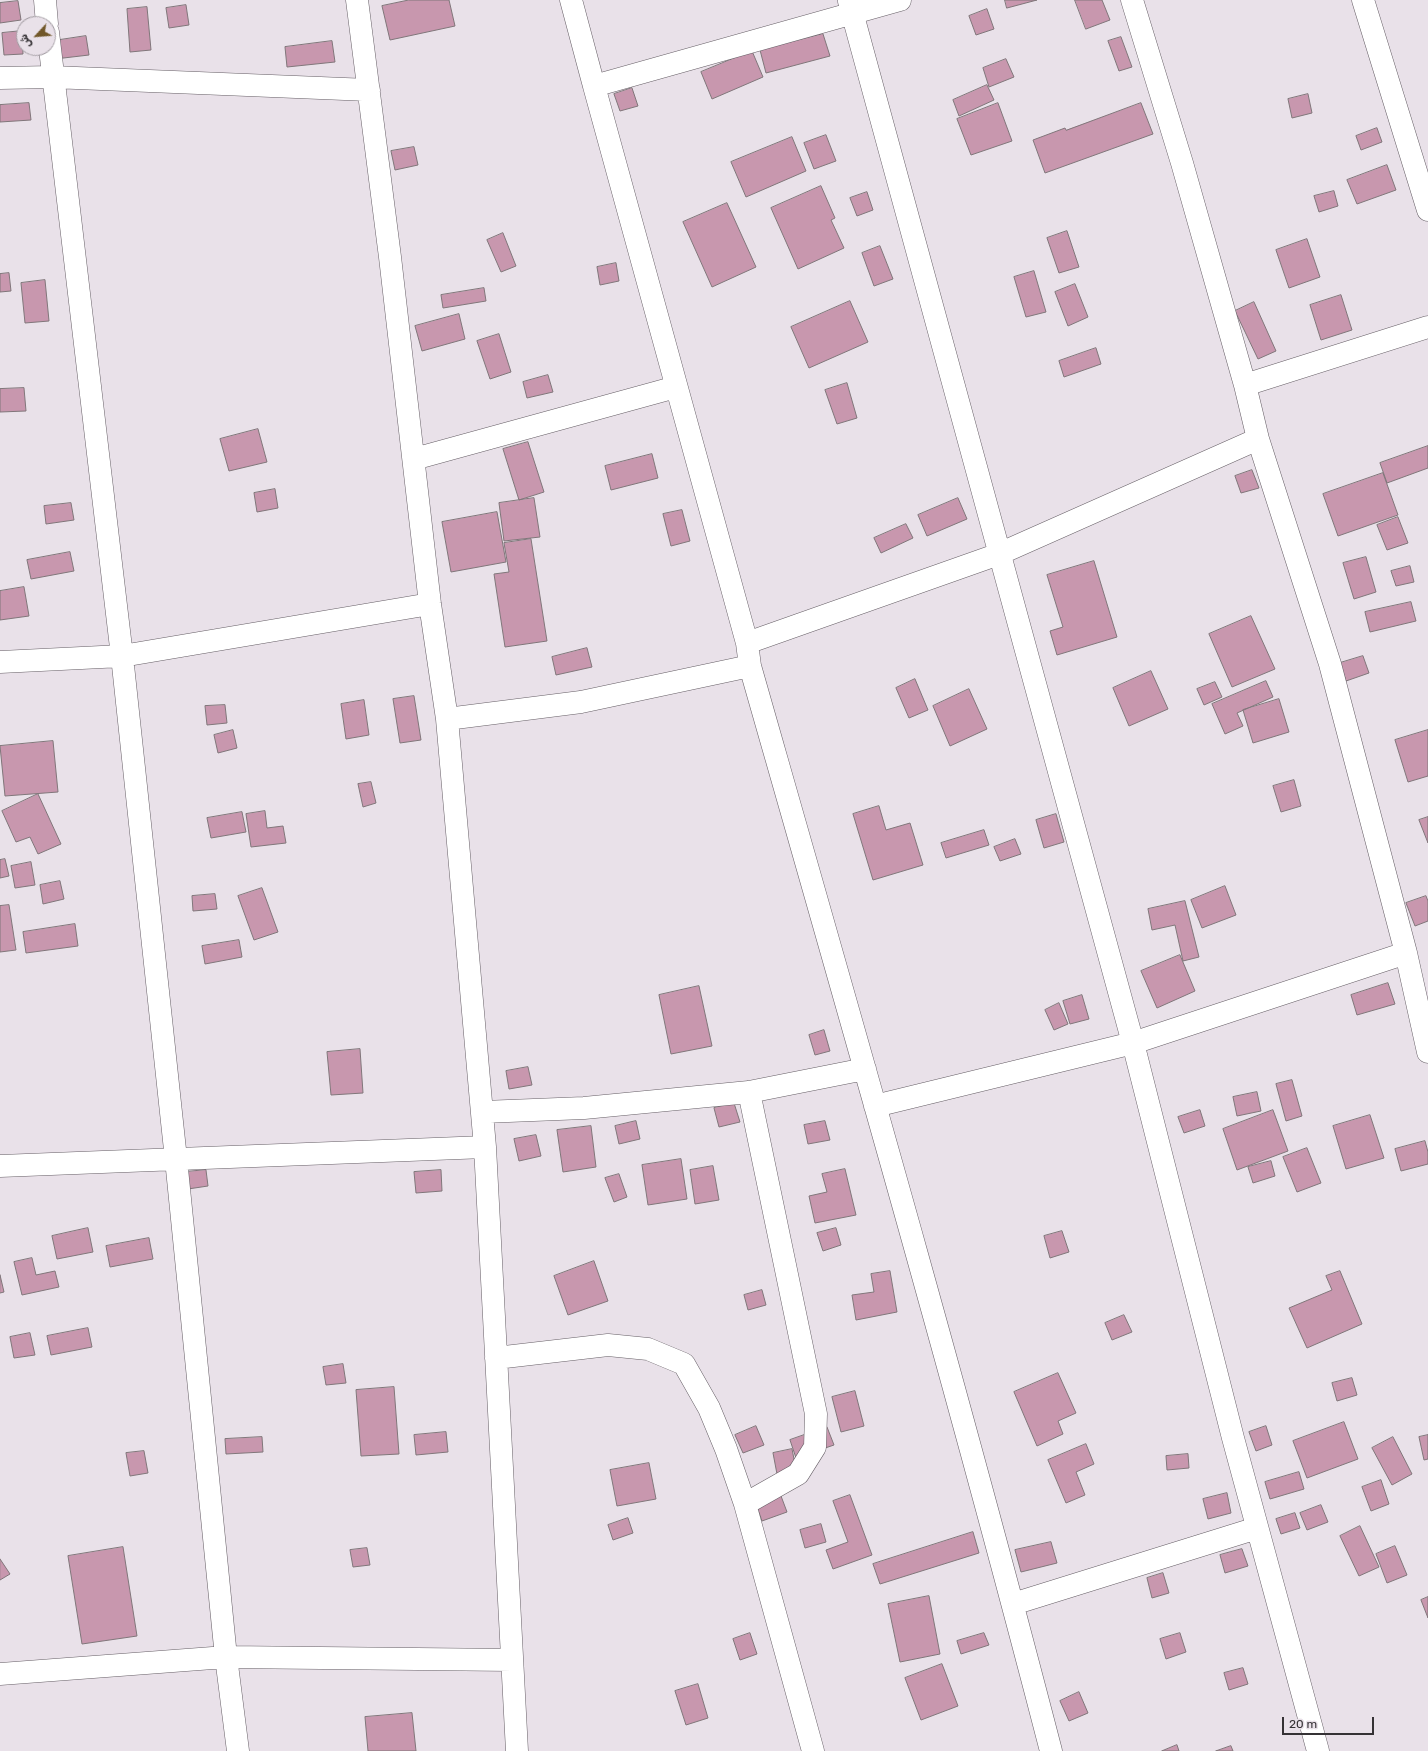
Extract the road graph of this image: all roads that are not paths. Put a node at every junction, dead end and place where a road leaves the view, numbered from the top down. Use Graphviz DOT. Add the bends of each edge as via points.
graph roads {
  1 [pos="45,0"];
  2 [pos="357,0"];
  3 [pos="570,0"];
  4 [pos="900,0"];
  5 [pos="1132,0"];
  6 [pos="1363,0"];
  7 [pos="851,7"];
  8 [pos="46,16"];
  9 [pos="50,56"];
  10 [pos="52,77"];
  11 [pos="0,78"];
  12 [pos="594,86"];
  13 [pos="369,90"];
  14 [pos="1428,210"];
  15 [pos="1428,327"];
  16 [pos="1245,385"];
  17 [pos="676,387"];
  18 [pos="1258,439"];
  19 [pos="414,459"];
  20 [pos="999,554"];
  21 [pos="430,604"];
  22 [pos="747,643"];
  23 [pos="122,656"];
  24 [pos="0,662"];
  25 [pos="750,666"];
  26 [pos="447,719"];
  27 [pos="1406,953"];
  28 [pos="1133,1043"];
  29 [pos="1428,1052"];
  30 [pos="865,1069"];
  31 [pos="749,1092"];
  32 [pos="875,1106"];
  33 [pos="483,1112"];
  34 [pos="485,1147"];
  35 [pos="176,1159"];
  36 [pos="0,1166"];
  37 [pos="496,1358"];
  38 [pos="745,1504"];
  39 [pos="1257,1528"];
  40 [pos="1013,1604"];
  41 [pos="226,1657"];
  42 [pos="512,1660"];
  43 [pos="0,1674"];
  44 [pos="238,1751"];
  45 [pos="517,1751"];
  46 [pos="813,1751"];
  47 [pos="1051,1751"];
  48 [pos="1318,1751"];
  1 -- 8 [label="street"];
  2 -- 13 [label="street"];
  3 -- 12 [label="street"];
  4 -- 7 [label="street"];
  5 -- 16 [label="street" via="1182,162"];
  6 -- 14 [label="street"];
  7 -- 12 [label="street"];
  7 -- 20 [label="street"];
  9 -- 10 [label="street"];
  10 -- 11 [label="street"];
  10 -- 13 [label="street"];
  10 -- 23 [label="street"];
  12 -- 17 [label="street"];
  13 -- 19 [label="street"];
  15 -- 16 [label="street"];
  16 -- 18 [label="street"];
  17 -- 19 [label="street"];
  17 -- 22 [label="street"];
  18 -- 20 [label="street"];
  18 -- 27 [label="street" via="1330,664"];
  19 -- 21 [label="street"];
  20 -- 22 [label="street"];
  20 -- 28 [label="street"];
  21 -- 23 [label="street"];
  21 -- 26 [label="street"];
  22 -- 25 [label="street"];
  23 -- 24 [label="street"];
  23 -- 35 [label="street"];
  25 -- 26 [label="street" via="581,702"];
  25 -- 30 [label="street"];
  26 -- 33 [label="street"];
  27 -- 28 [label="street"];
  27 -- 29 [label="street"];
  28 -- 32 [label="street"];
  28 -- 39 [label="street"];
  30 -- 31 [label="street"];
  30 -- 32 [label="street"];
  31 -- 33 [label="street" via="584,1108"];
  31 -- 38 [label="street" via="816,1414 815,1447 798,1474"];
  32 -- 40 [label="street"];
  33 -- 34 [label="street"];
  34 -- 35 [label="street"];
  34 -- 37 [label="street"];
  35 -- 36 [label="street"];
  35 -- 41 [label="street"];
  37 -- 38 [label="street" via="608,1345 648,1349 684,1364 709,1408"];
  37 -- 42 [label="street"];
  38 -- 46 [label="street"];
  39 -- 40 [label="street"];
  39 -- 48 [label="street"];
  40 -- 47 [label="street"];
  41 -- 42 [label="street"];
  41 -- 43 [label="street"];
  41 -- 44 [label="street"];
  42 -- 45 [label="street"];
}
